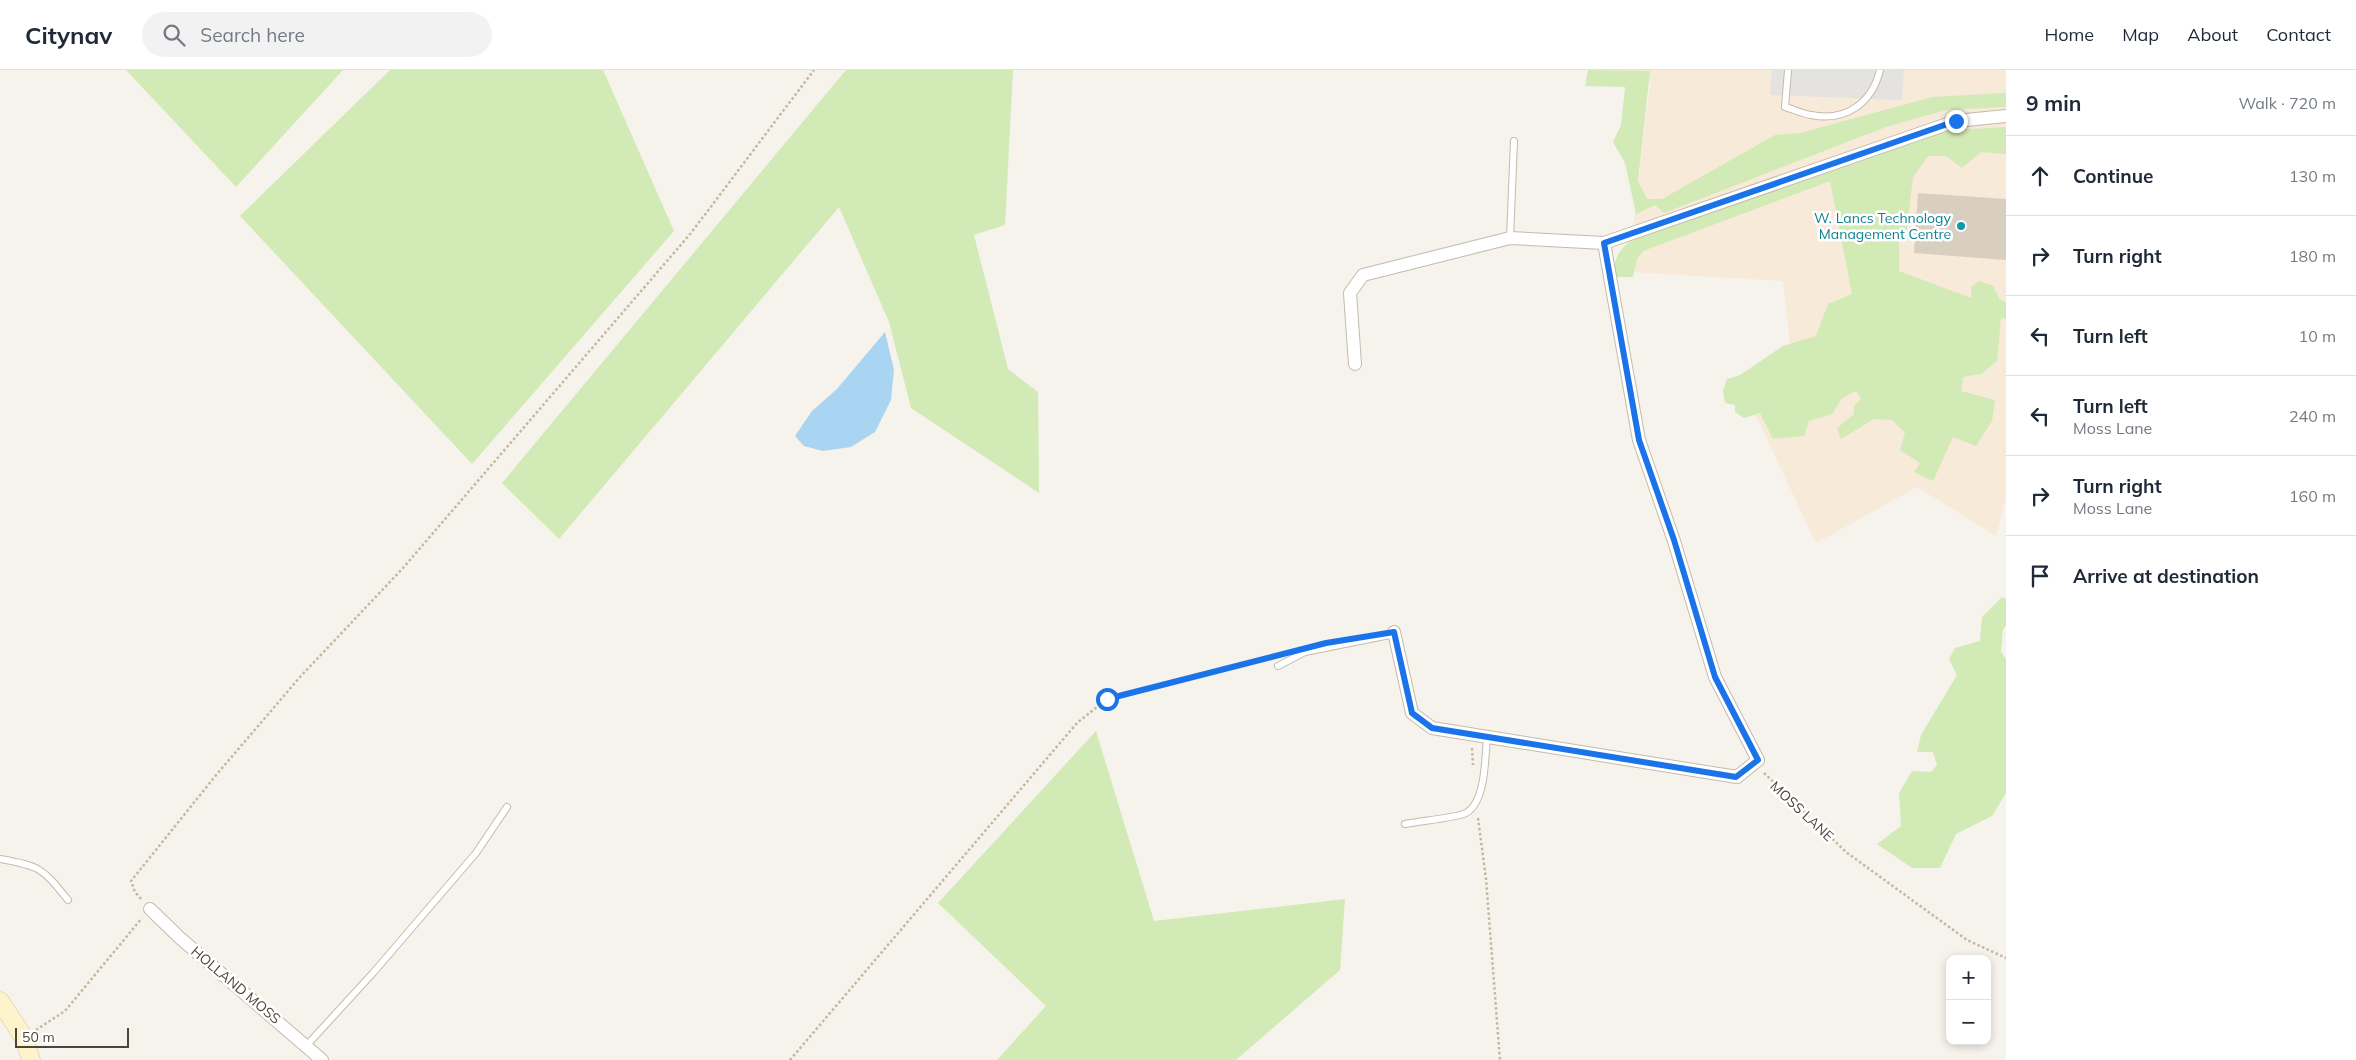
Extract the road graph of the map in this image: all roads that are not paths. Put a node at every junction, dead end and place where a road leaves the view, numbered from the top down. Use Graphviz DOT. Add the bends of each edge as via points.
graph roads {
  1 [pos="1788,70"];
  2 [pos="1880,70"];
  3 [pos="2006,116"];
  4 [pos="1514,141"];
  5 [pos="1510,238"];
  6 [pos="1604,243"];
  7 [pos="1355,364"];
  8 [pos="1395,633"];
  9 [pos="1278,666"];
  10 [pos="1487,737"];
  11 [pos="507,807"];
  12 [pos="1405,824"];
  13 [pos="0,859"];
  14 [pos="68,900"];
  15 [pos="150,908"];
  16 [pos="0,1000"];
  17 [pos="307,1045"];
  18 [pos="31,1060"];
  19 [pos="322,1060"];
  1 -- 2 [label="lane" via="1785,107 1811,115 1835,116 1864,103 1876,87"];
  3 -- 6 [label="street" via="1956,121"];
  4 -- 5 [label="lane"];
  5 -- 6 [label="street"];
  5 -- 7 [label="street" via="1363,275 1350,293"];
  6 -- 10 [label="street" via="1639,440 1674,540 1715,677 1758,760 1736,777"];
  8 -- 9 [label="lane" via="1305,652"];
  8 -- 10 [label="street" via="1412,713 1432,728"];
  10 -- 12 [label="lane" via="1476,803 1466,813"];
  11 -- 17 [label="lane" via="476,853"];
  13 -- 14 [label="lane" via="25,863 45,872"];
  15 -- 17 [label="street, HOLLAND MOSS" via="180,938"];
  16 -- 18 [label="street" via="24,1038"];
  17 -- 19 [label="street, HOLLAND MOSS"];
}
